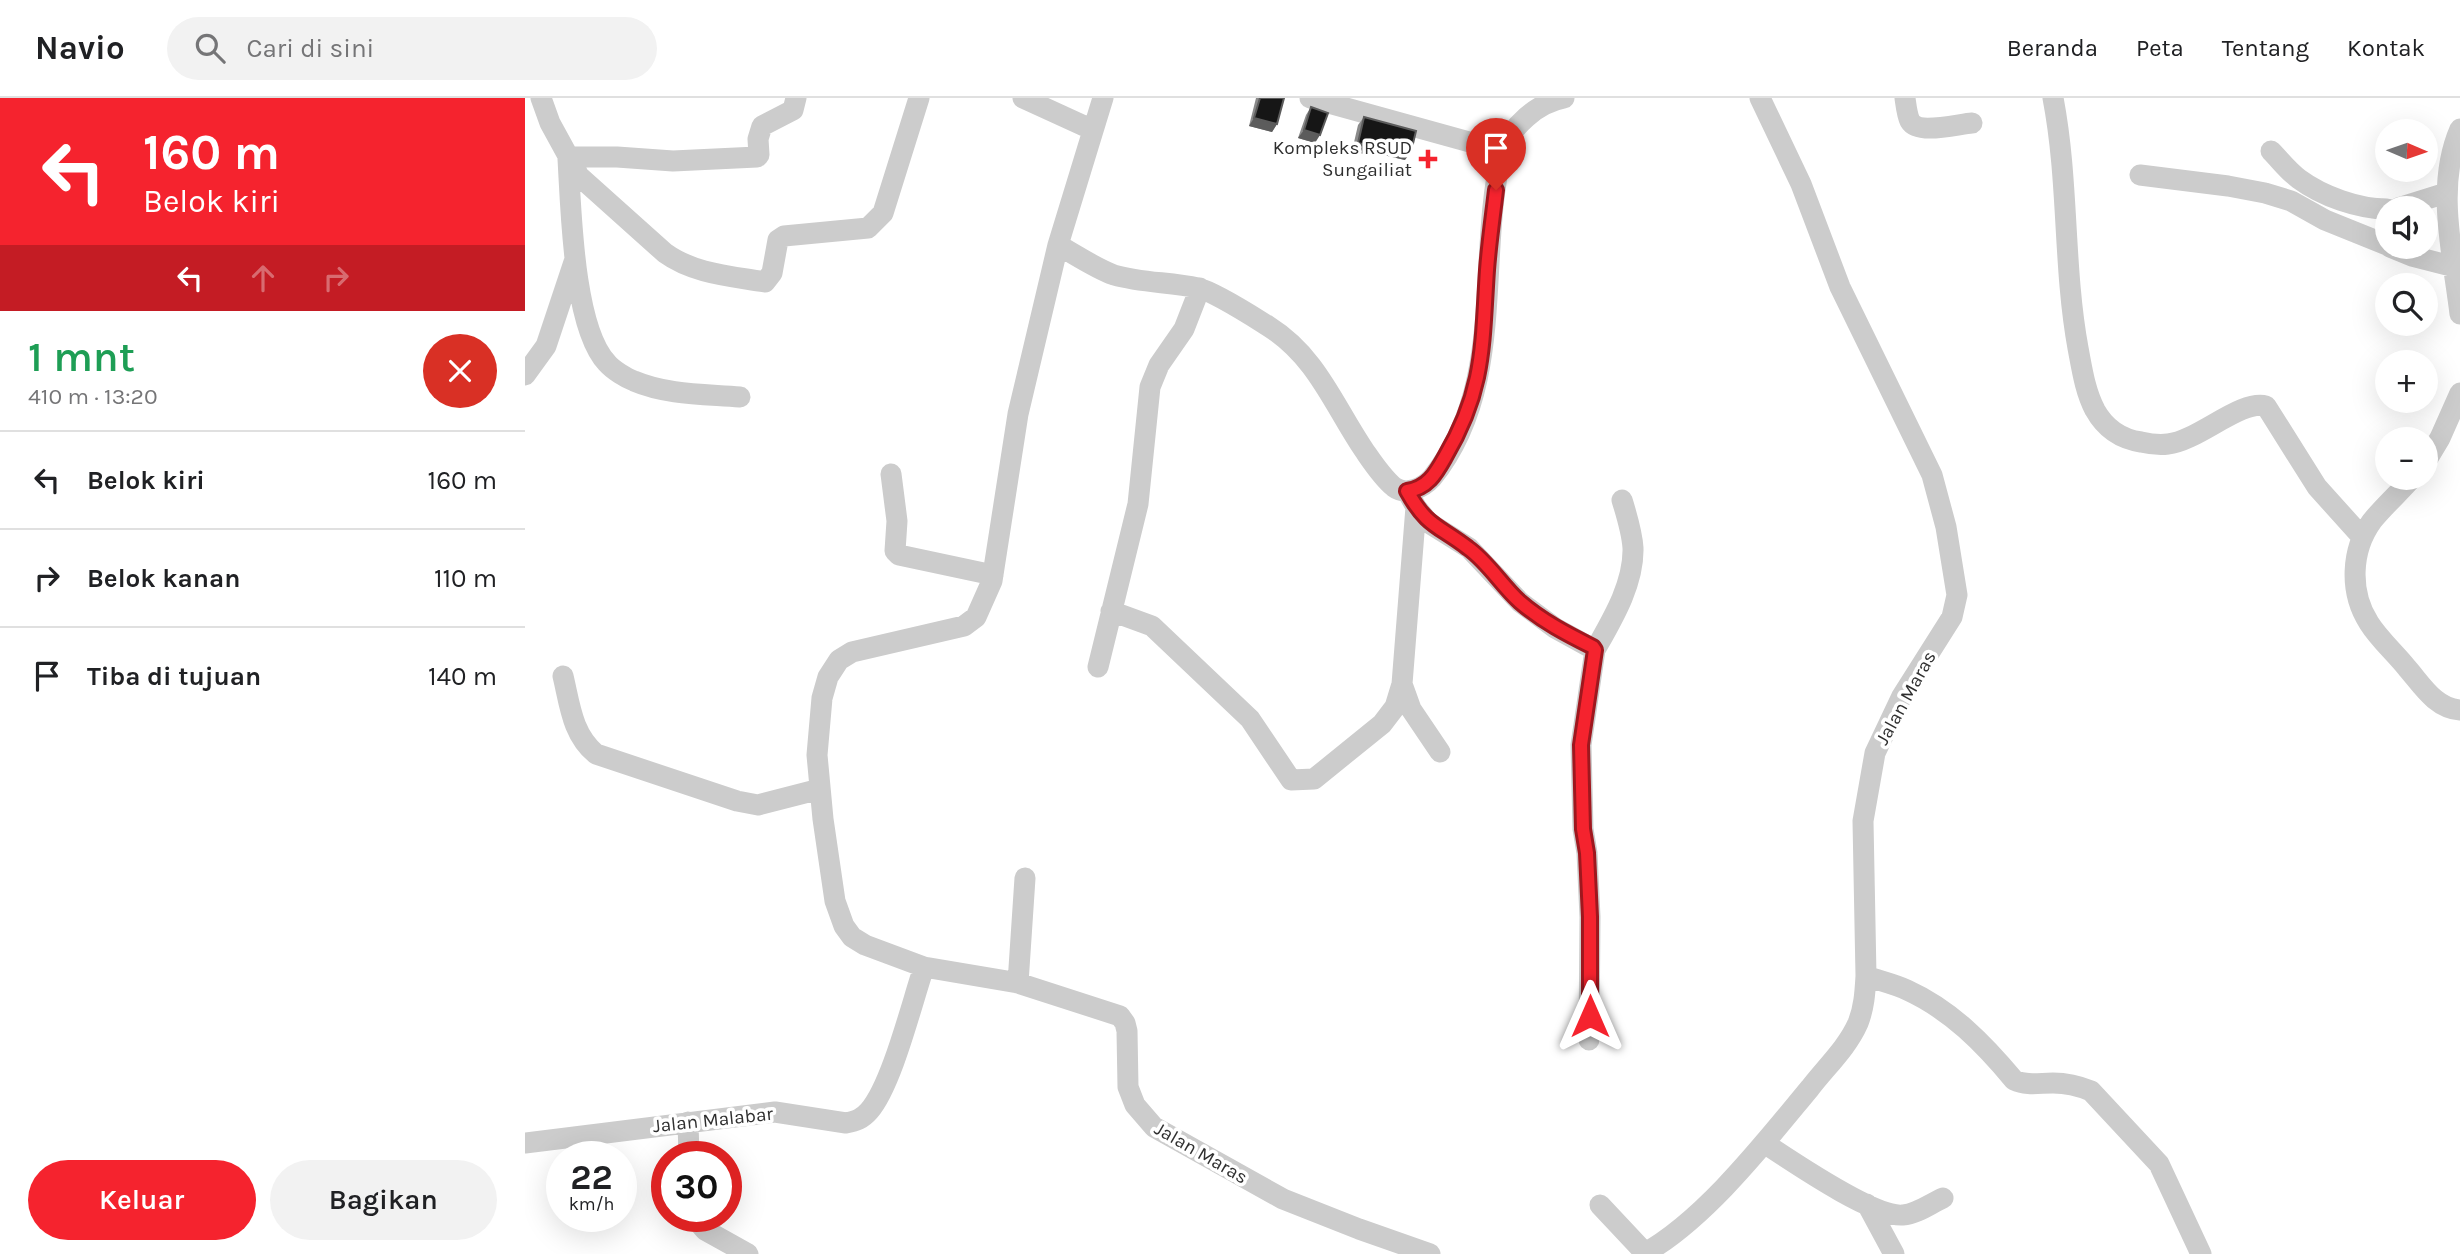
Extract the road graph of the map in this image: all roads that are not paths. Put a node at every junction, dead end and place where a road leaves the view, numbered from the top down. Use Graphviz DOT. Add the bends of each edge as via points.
graph roads {
  1 [pos="541,98"];
  2 [pos="796,98"];
  3 [pos="919,98"];
  4 [pos="1023,98"];
  5 [pos="1103,98"];
  6 [pos="1310,98"];
  7 [pos="1563,98"];
  8 [pos="1760,98"];
  9 [pos="1905,98"];
  10 [pos="2053,98"];
  11 [pos="1972,122"];
  12 [pos="2460,129"];
  13 [pos="1093,130"];
  14 [pos="1502,151"];
  15 [pos="2271,152"];
  16 [pos="568,157"];
  17 [pos="2140,175"];
  18 [pos="2446,193"];
  19 [pos="2436,196"];
  20 [pos="2375,207"];
  21 [pos="2375,240"];
  22 [pos="1058,245"];
  23 [pos="2424,259"];
  24 [pos="575,261"];
  25 [pos="2455,267"];
  26 [pos="1200,288"];
  27 [pos="2460,314"];
  28 [pos="525,375"];
  29 [pos="2460,393"];
  30 [pos="740,397"];
  31 [pos="2438,441"];
  32 [pos="891,474"];
  33 [pos="2401,490"];
  34 [pos="1412,499"];
  35 [pos="1622,500"];
  36 [pos="2362,537"];
  37 [pos="993,575"];
  38 [pos="1111,611"];
  39 [pos="1595,650"];
  40 [pos="1098,667"];
  41 [pos="563,676"];
  42 [pos="1402,684"];
  43 [pos="2460,709"];
  44 [pos="1440,752"];
  45 [pos="820,789"];
  46 [pos="1025,878"];
  47 [pos="924,967"];
  48 [pos="1866,976"];
  49 [pos="1018,983"];
  50 [pos="1589,1040"];
  51 [pos="688,1122"];
  52 [pos="689,1141"];
  53 [pos="525,1143"];
  54 [pos="1764,1143"];
  55 [pos="1943,1198"];
  56 [pos="1867,1204"];
  57 [pos="1601,1205"];
  58 [pos="709,1232"];
  59 [pos="1667,1246"];
  60 [pos="1644,1253"];
  61 [pos="748,1254"];
  62 [pos="1430,1254"];
  63 [pos="1894,1254"];
  64 [pos="2201,1254"];
  1 -- 16 [label="street"];
  2 -- 16 [label="street" via="793,110 762,126 757,157 673,161"];
  3 -- 16 [label="street" via="883,213 868,228 784,236 778,240 772,273 765,282 699,270 677,261 593,190"];
  4 -- 13 [label="street"];
  5 -- 13 [label="street"];
  6 -- 14 [label="street"];
  7 -- 14 [label="street" via="1531,113"];
  8 -- 48 [label="street, Jalan Maras" via="1801,184 1840,287 1932,475 1957,595 1952,617 1902,696 1875,753 1863,821"];
  9 -- 11 [label="street" via="1915,127"];
  10 -- 36 [label="street" via="2061,138 2073,317 2084,384 2095,411 2124,438 2169,444 2246,408 2266,406 2317,487"];
  12 -- 18 [label="street" via="2449,162"];
  13 -- 22 [label="street"];
  14 -- 34 [label="street" via="1476,390 1461,430 1436,472"];
  15 -- 20 [label="street" via="2314,188"];
  16 -- 24 [label="street"];
  17 -- 21 [label="street" via="2265,193"];
  18 -- 19 [label="street"];
  18 -- 25 [label="street"];
  22 -- 26 [label="street" via="1114,274"];
  22 -- 37 [label="street" via="1018,414"];
  23 -- 25 [label="street"];
  24 -- 28 [label="street" via="546,346"];
  24 -- 30 [label="street" via="589,330 607,363 631,380 662,391"];
  25 -- 27 [label="street"];
  26 -- 34 [label="street" via="1270,327 1304,355 1381,474"];
  26 -- 38 [label="street" via="1184,329 1150,387 1138,503"];
  29 -- 31 [label="street"];
  32 -- 37 [label="street" via="897,521 895,551 899,555"];
  33 -- 36 [label="street"];
  34 -- 39 [label="street" via="1429,523 1469,548 1520,601"];
  34 -- 42 [label="street"];
  35 -- 39 [label="street" via="1632,535 1632,560 1619,605"];
  36 -- 43 [label="street" via="2355,562 2356,591 2368,622 2431,696 2446,707"];
  37 -- 45 [label="street, Jalan Maras" via="976,617 964,626 852,652 839,660 822,698 817,755"];
  38 -- 40 [label="street"];
  38 -- 42 [label="street" via="1152,626 1249,719 1291,780 1314,779 1382,724 1395,707"];
  39 -- 50 [label="street" via="1581,745 1590,917"];
  41 -- 45 [label="street" via="575,726 596,754 758,806"];
  42 -- 44 [label="street" via="1411,709"];
  45 -- 47 [label="street, Jalan Maras" via="835,901 844,926 865,945"];
  46 -- 49 [label="street"];
  47 -- 49 [label="street, Jalan Maras"];
  47 -- 51 [label="street, Jalan Malabar" via="889,1073 872,1107 857,1121 775,1112"];
  48 -- 54 [label="street, Jalan Maras" via="1865,1001 1846,1044"];
  48 -- 64 [label="street" via="1908,990 1948,1014 1973,1033 2014,1080 2091,1091 2159,1164"];
  49 -- 62 [label="street, Jalan Maras" via="1120,1016 1127,1031 1128,1087 1135,1105 1154,1127 1283,1199"];
  51 -- 52 [label="street"];
  51 -- 53 [label="street, Jalan Malabar"];
  54 -- 56 [label="street"];
  54 -- 59 [label="street, Jalan Maras"];
  55 -- 56 [label="street" via="1901,1215"];
  56 -- 63 [label="street"];
  57 -- 60 [label="street"];
  58 -- 61 [label="street"];
  59 -- 60 [label="street, Jalan Maras"];
}
